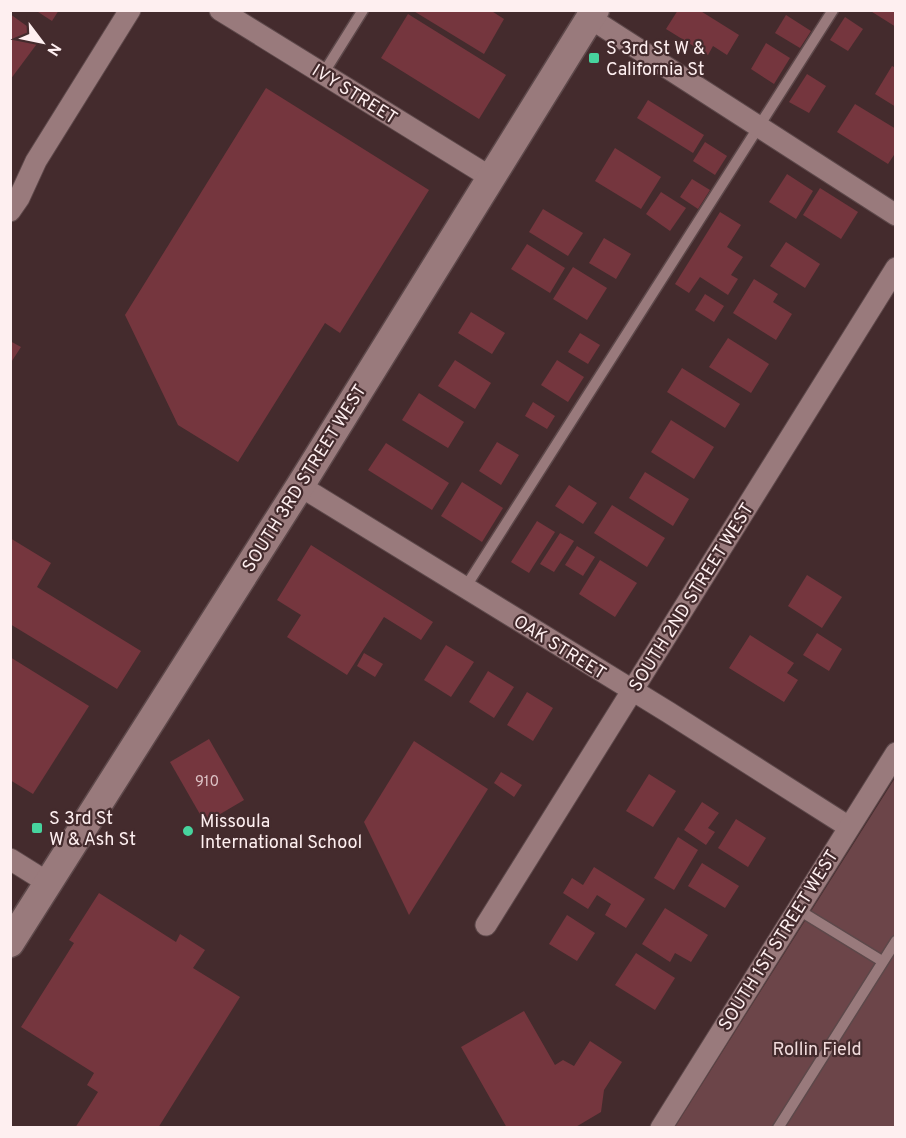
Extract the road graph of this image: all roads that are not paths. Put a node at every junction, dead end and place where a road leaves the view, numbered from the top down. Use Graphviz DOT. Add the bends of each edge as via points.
graph roads {
  1 [pos="130,10"];
  2 [pos="220,10"];
  3 [pos="363,10"];
  4 [pos="833,10"];
  5 [pos="592,14"];
  6 [pos="323,74"];
  7 [pos="761,126"];
  8 [pos="490,177"];
  9 [pos="10,210"];
  10 [pos="896,215"];
  11 [pos="896,268"];
  12 [pos="300,486"];
  13 [pos="465,588"];
  14 [pos="633,691"];
  15 [pos="896,753"];
  16 [pos="849,826"];
  17 [pos="10,859"];
  18 [pos="50,884"];
  19 [pos="797,909"];
  20 [pos="486,925"];
  21 [pos="896,941"];
  22 [pos="10,943"];
  23 [pos="882,962"];
  24 [pos="661,1128"];
  25 [pos="778,1128"];
  1 -- 9 [label="street"];
  2 -- 6 [label="street, IVY STREET"];
  3 -- 6 [label="lane"];
  4 -- 7 [label="lane"];
  5 -- 7 [label="street"];
  5 -- 8 [label="main road, SOUTH 3RD STREET WEST"];
  6 -- 8 [label="street, IVY STREET"];
  7 -- 10 [label="street"];
  7 -- 13 [label="lane"];
  8 -- 12 [label="main road, SOUTH 3RD STREET WEST"];
  11 -- 14 [label="street, SOUTH 2ND STREET WEST"];
  12 -- 13 [label="street, OAK STREET"];
  12 -- 18 [label="main road, SOUTH 3RD STREET WEST"];
  13 -- 14 [label="street, OAK STREET"];
  14 -- 16 [label="street, OAK STREET"];
  14 -- 20 [label="street, SOUTH 2ND STREET WEST"];
  15 -- 16 [label="street, SOUTH 1ST STREET WEST"];
  16 -- 19 [label="street, SOUTH 1ST STREET WEST"];
  17 -- 18 [label="street"];
  18 -- 22 [label="main road, SOUTH 3RD STREET WEST"];
  19 -- 23 [label="lane"];
  19 -- 24 [label="street, SOUTH 1ST STREET WEST"];
  21 -- 23 [label="lane"];
  23 -- 25 [label="lane"];
}
